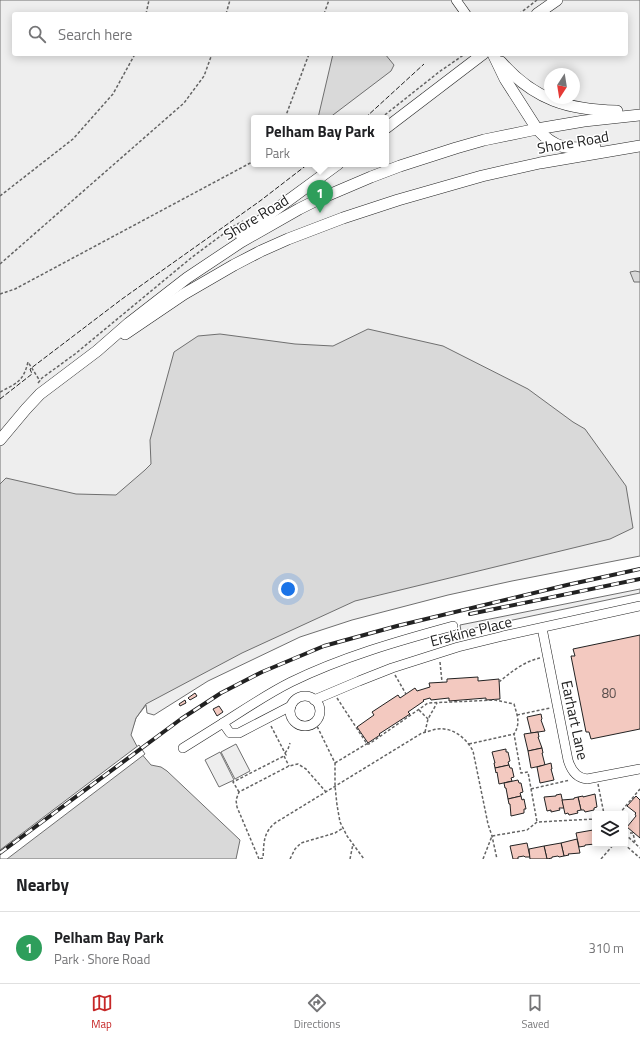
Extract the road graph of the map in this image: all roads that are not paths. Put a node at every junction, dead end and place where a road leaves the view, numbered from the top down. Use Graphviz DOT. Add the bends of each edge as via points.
graph roads {
  1 [pos="456,0"];
  2 [pos="557,0"];
  3 [pos="465,12"];
  4 [pos="540,12"];
  5 [pos="480,56"];
  6 [pos="495,56"];
  7 [pos="496,56"];
  8 [pos="640,113"];
  9 [pos="389,126"];
  10 [pos="537,129"];
  11 [pos="640,145"];
  12 [pos="334,167"];
  13 [pos="187,278"];
  14 [pos="97,350"];
  15 [pos="0,440"];
  16 [pos="640,606"];
  17 [pos="453,626"];
  18 [pos="542,628"];
  19 [pos="314,700"];
  20 [pos="291,706"];
  21 [pos="223,723"];
  22 [pos="183,748"];
  23 [pos="640,769"];
  1 -- 3 [label="street"];
  2 -- 4 [label="main road"];
  5 -- 9 [label="main road"];
  6 -- 10 [label="main road" via="505,79"];
  7 -- 8 [label="main road" via="518,79 546,98 567,106 589,110"];
  8 -- 10 [label="main road, Shore Road"];
  10 -- 11 [label="main road" via="551,142 568,148"];
  10 -- 13 [label="main road, Shore Road" via="456,148 400,166 345,188 280,219"];
  11 -- 14 [label="main road, Shore Road" via="454,184 314,229 261,251 209,279"];
  12 -- 13 [label="main road" via="208,259"];
  13 -- 14 [label="main road, Shore Road"];
  14 -- 15 [label="main road, Shore Road" via="40,394"];
  16 -- 18 [label="street, Erskine Place"];
  17 -- 21 [label="street" via="364,652 318,670 290,683"];
  18 -- 19 [label="street, Erskine Place" via="439,652"];
  18 -- 23 [label="street, Earhart Lane" via="569,764 573,772 587,779"];
  19 -- 20 [label="street, Erskine Place" via="302,696"];
  19 -- 20 [label="street" via="320,711 318,719 308,726 296,723 291,717"];
  20 -- 21 [label="street" via="242,732 230,733"];
  21 -- 22 [label="street"];
}
